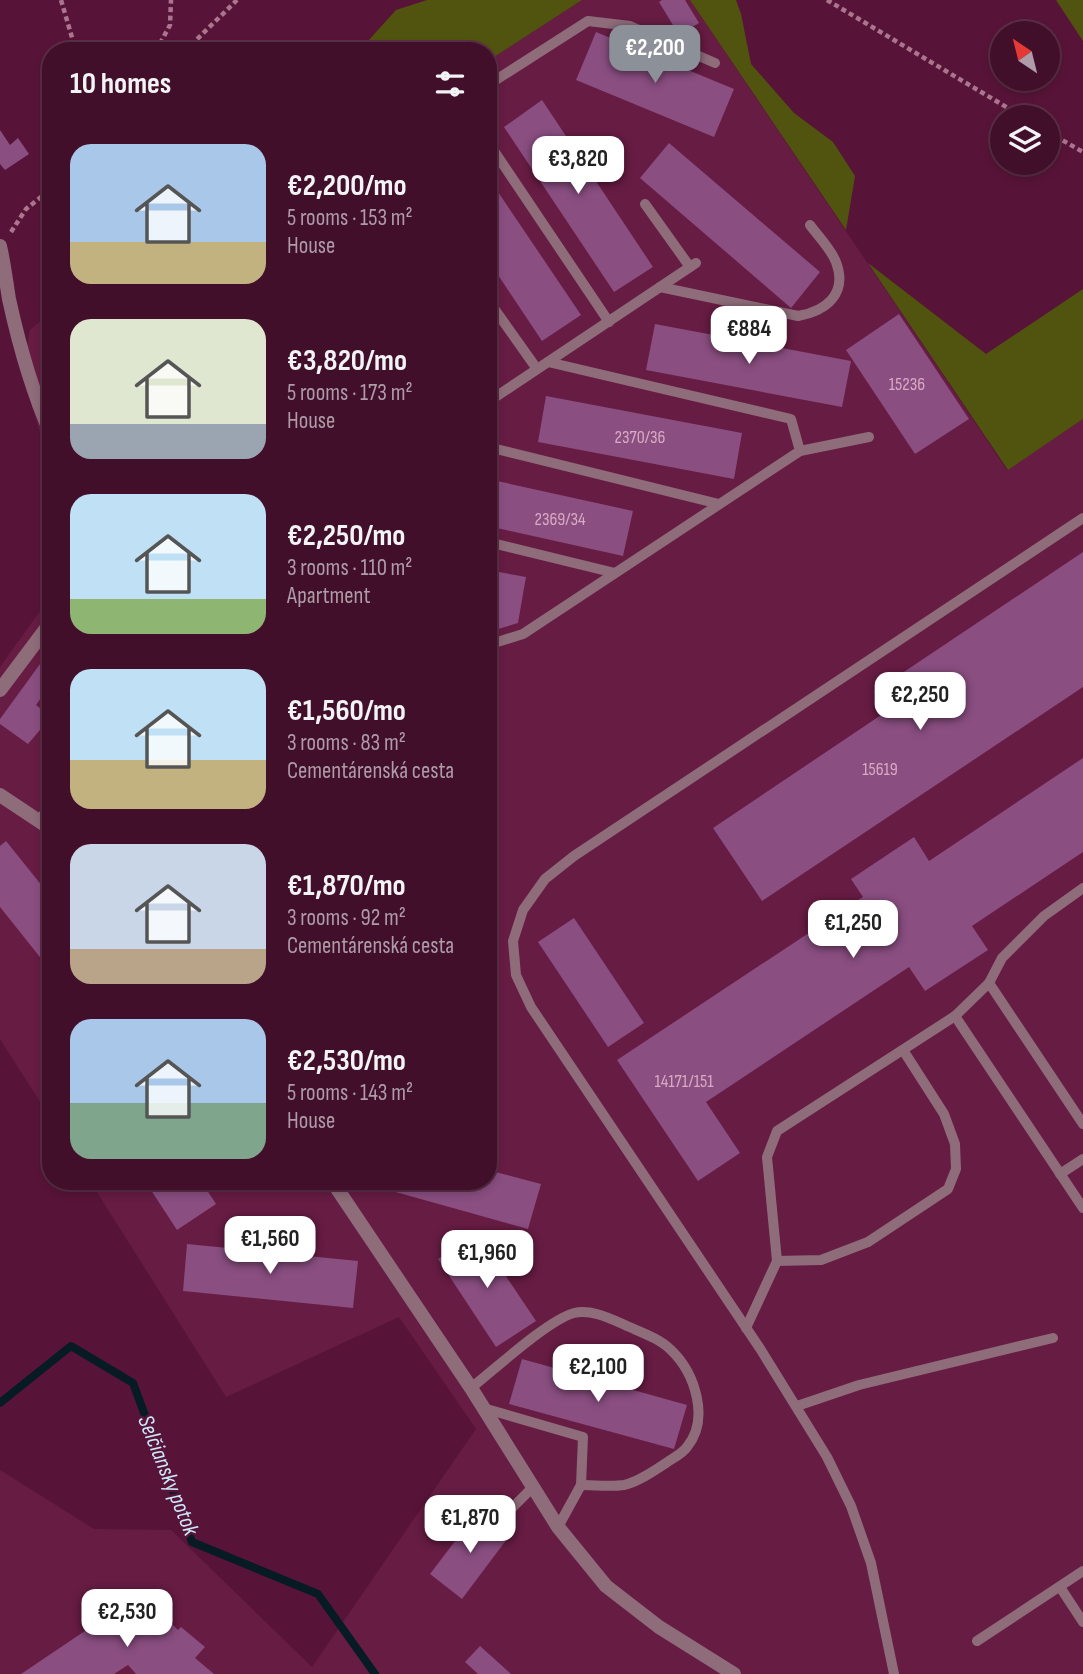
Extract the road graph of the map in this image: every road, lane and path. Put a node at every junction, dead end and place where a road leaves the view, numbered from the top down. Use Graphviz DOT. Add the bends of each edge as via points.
graph roads {
  1 [pos="61,0"];
  2 [pos="171,0"];
  3 [pos="237,0"];
  4 [pos="827,0"];
  5 [pos="73,42"];
  6 [pos="161,42"];
  7 [pos="194,42"];
  8 [pos="715,63"];
  9 [pos="497,79"];
  10 [pos="1003,105"];
  11 [pos="1060,139"];
  12 [pos="1083,152"];
  13 [pos="497,155"];
  14 [pos="42,196"];
  15 [pos="645,204"];
  16 [pos="810,225"];
  17 [pos="0,247"];
  18 [pos="660,286"];
  19 [pos="497,313"];
  20 [pos="609,322"];
  21 [pos="548,362"];
  22 [pos="537,369"];
  23 [pos="497,396"];
  24 [pos="42,411"];
  25 [pos="869,437"];
  26 [pos="497,449"];
  27 [pos="800,451"];
  28 [pos="719,504"];
  29 [pos="1083,518"];
  30 [pos="497,544"];
  31 [pos="615,573"];
  32 [pos="42,634"];
  33 [pos="497,642"];
  34 [pos="0,690"];
  35 [pos="0,796"];
  36 [pos="42,823"];
  37 [pos="1083,888"];
  38 [pos="989,983"];
  39 [pos="955,1016"];
  40 [pos="903,1049"];
  41 [pos="1083,1124"];
  42 [pos="1083,1159"];
  43 [pos="1060,1174"];
  44 [pos="338,1190"];
  45 [pos="1083,1208"];
  46 [pos="777,1261"];
  47 [pos="746,1328"];
  48 [pos="1053,1338"];
  49 [pos="471,1388"];
  50 [pos="797,1406"];
  51 [pos="483,1408"];
  52 [pos="581,1485"];
  53 [pos="532,1488"];
  54 [pos="503,1517"];
  55 [pos="558,1527"];
  56 [pos="1083,1571"];
  57 [pos="1060,1587"];
  58 [pos="1083,1622"];
  59 [pos="977,1641"];
  60 [pos="734,1674"];
  61 [pos="894,1674"];
  1 -- 5 [label="path"];
  2 -- 6 [label="path" via="170,25"];
  3 -- 7 [label="path"];
  4 -- 10 [label="path"];
  8 -- 9 [label="lane" via="630,26 588,21"];
  11 -- 12 [label="path"];
  13 -- 20 [label="lane"];
  14 -- 17 [label="path" via="26,209"];
  15 -- 18 [label="lane" via="693,265"];
  16 -- 18 [label="lane" via="836,262 838,284 832,302 817,313 798,316"];
  17 -- 24 [label="street" via="9,298"];
  18 -- 20 [label="lane"];
  19 -- 22 [label="lane"];
  20 -- 21 [label="lane"];
  21 -- 22 [label="lane"];
  21 -- 27 [label="lane" via="791,419"];
  22 -- 23 [label="lane"];
  25 -- 27 [label="lane"];
  26 -- 28 [label="lane"];
  27 -- 28 [label="lane"];
  28 -- 31 [label="lane"];
  29 -- 47 [label="lane" via="574,856 545,879 523,910 513,941 516,975 531,1007"];
  30 -- 31 [label="lane"];
  31 -- 33 [label="lane" via="523,634"];
  32 -- 34 [label="street"];
  35 -- 36 [label="street"];
  37 -- 38 [label="lane" via="1002,958"];
  38 -- 39 [label="lane"];
  38 -- 41 [label="lane"];
  39 -- 40 [label="lane"];
  39 -- 43 [label="lane"];
  40 -- 46 [label="lane" via="777,1130 767,1157"];
  40 -- 46 [label="lane" via="944,1114 955,1144 956,1169 948,1189 868,1242 821,1260"];
  42 -- 43 [label="lane"];
  43 -- 45 [label="lane"];
  44 -- 49 [label="street"];
  46 -- 47 [label="lane"];
  47 -- 50 [label="lane"];
  48 -- 50 [label="lane" via="859,1385"];
  49 -- 51 [label="street"];
  49 -- 52 [label="lane" via="573,1313 606,1316 671,1350 688,1371 697,1393 695,1433 687,1448 625,1485"];
  50 -- 61 [label="lane" via="851,1506 871,1563"];
  51 -- 52 [label="lane" via="583,1437"];
  51 -- 53 [label="street"];
  52 -- 55 [label="lane"];
  53 -- 54 [label="lane"];
  53 -- 55 [label="street"];
  55 -- 60 [label="street" via="606,1586 659,1627"];
  56 -- 57 [label="lane"];
  57 -- 58 [label="lane"];
  57 -- 59 [label="lane"];
}
